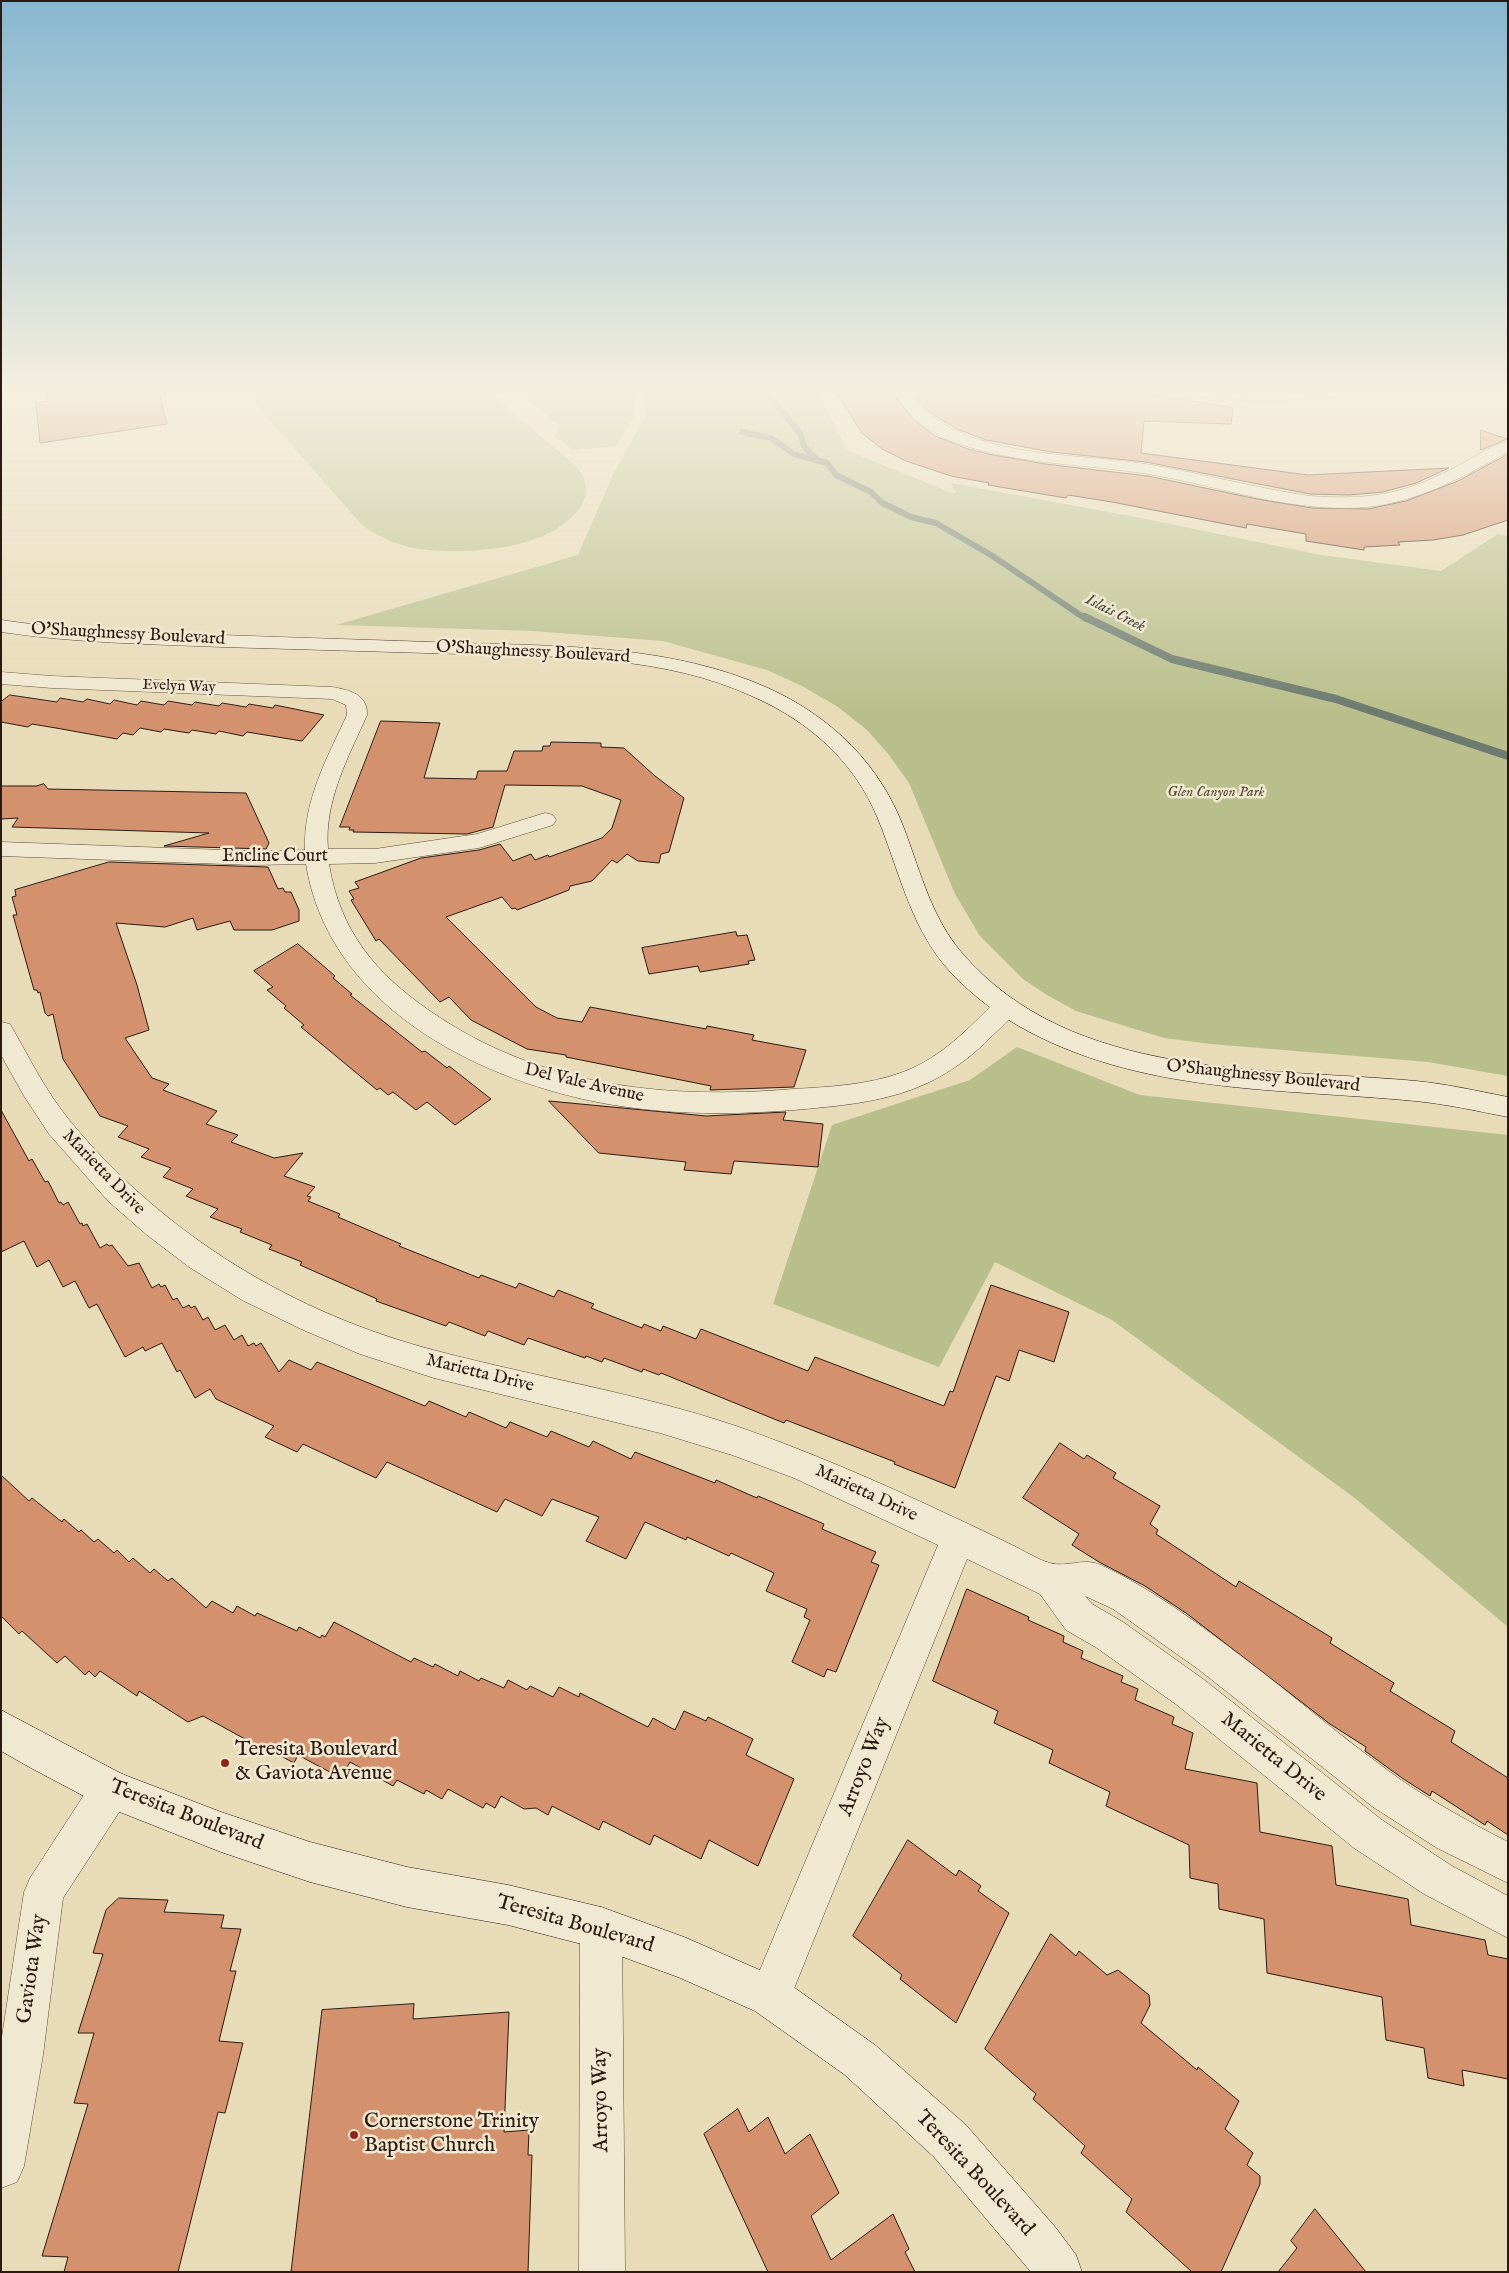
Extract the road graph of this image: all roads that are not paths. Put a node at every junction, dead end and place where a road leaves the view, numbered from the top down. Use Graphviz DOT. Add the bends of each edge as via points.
graph roads {
  1 [pos="1307,499"];
  2 [pos="1384,499"];
  3 [pos="1,626"];
  4 [pos="1,678"];
  5 [pos="355,700"];
  6 [pos="545,820"];
  7 [pos="1,849"];
  8 [pos="317,857"];
  9 [pos="1006,1006"];
  10 [pos="5,1047"];
  11 [pos="1508,1107"];
  12 [pos="959,1537"];
  13 [pos="1052,1582"];
  14 [pos="1,1729"];
  15 [pos="111,1789"];
  16 [pos="1508,1863"];
  17 [pos="1508,1918"];
  18 [pos="601,1928"];
  19 [pos="770,1996"];
  20 [pos="1,2166"];
  21 [pos="602,2272"];
  22 [pos="1059,2272"];
  1 -- 2 [label="street" via="1366,502"];
  3 -- 9 [label="street, O'Shaughnessy Boulevard" via="95,637 578,652 666,663 750,688 807,717 851,753 880,796 938,938 968,973"];
  4 -- 5 [label="street, Evelyn Way" via="332,693"];
  5 -- 8 [label="street, Del Vale Avenue" via="357,716 321,799"];
  6 -- 8 [label="street, Encline Court" via="504,834 447,847 375,856"];
  7 -- 8 [label="street, Encline Court" via="253,858"];
  8 -- 9 [label="street, Del Vale Avenue" via="326,901 340,936 385,991 456,1043 546,1080 601,1092 720,1105 784,1101 892,1086 936,1069 955,1056"];
  9 -- 11 [label="street, O'Shaughnessy Boulevard" via="1068,1040 1102,1054 1178,1071 1416,1091"];
  10 -- 12 [label="street, Marietta Drive" via="59,1127 118,1193 199,1258 253,1291 362,1341 434,1364 660,1418 732,1440 802,1465"];
  12 -- 13 [label="street, Marietta Drive"];
  12 -- 19 [label="street, Arroyo Way"];
  13 -- 16 [label="street" via="1090,1578 1126,1597 1211,1656 1388,1793 1451,1834"];
  13 -- 17 [label="street, Marietta Drive" via="1079,1617 1190,1692 1368,1834 1438,1880"];
  14 -- 15 [label="street, Teresita Boulevard"];
  15 -- 18 [label="street, Teresita Boulevard" via="310,1862 407,1887 508,1905"];
  15 -- 20 [label="street, Gaviota Way" via="44,1892 21,2055"];
  18 -- 19 [label="street, Teresita Boulevard" via="684,1958"];
  18 -- 21 [label="street, Arroyo Way"];
  19 -- 22 [label="street, Teresita Boulevard" via="860,2060 950,2141 1040,2244"];
}
